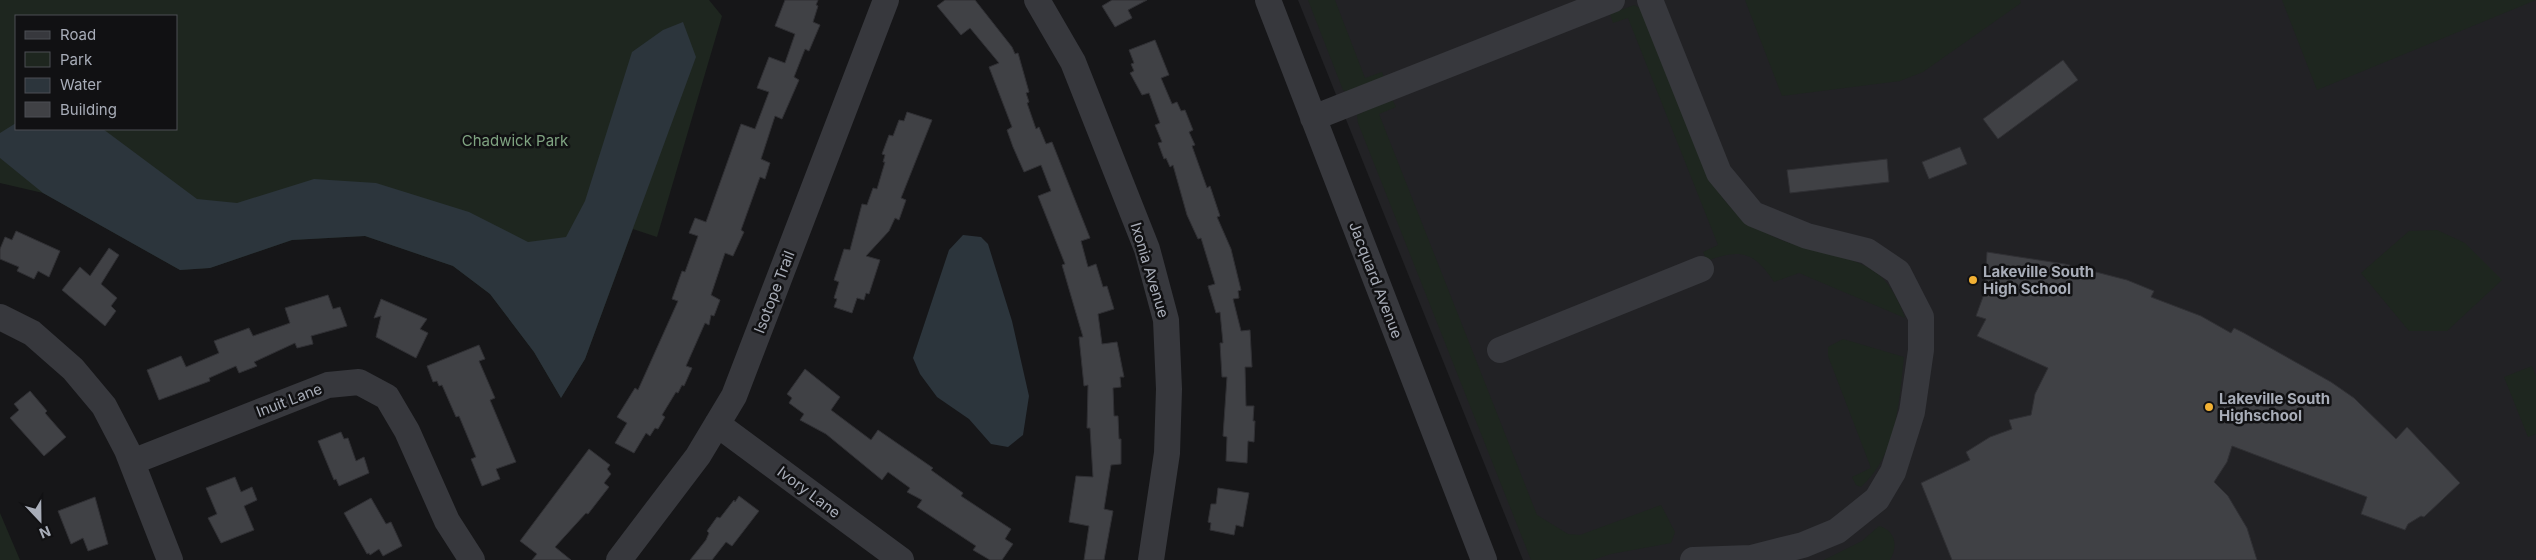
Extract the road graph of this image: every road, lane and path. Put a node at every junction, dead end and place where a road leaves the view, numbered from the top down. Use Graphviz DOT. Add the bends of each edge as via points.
graph roads {
  1 [pos="886,0"];
  2 [pos="1037,0"];
  3 [pos="1268,0"];
  4 [pos="1612,0"];
  5 [pos="1650,0"];
  6 [pos="1313,118"];
  7 [pos="1701,269"];
  8 [pos="0,317"];
  9 [pos="1500,350"];
  10 [pos="717,424"];
  11 [pos="132,462"];
  12 [pos="170,560"];
  13 [pos="472,560"];
  14 [pos="619,560"];
  15 [pos="901,560"];
  16 [pos="1151,560"];
  17 [pos="1484,560"];
  18 [pos="1695,560"];
  1 -- 10 [label="street, Isotope Trail" via="737,388"];
  2 -- 16 [label="street, Ixonia Avenue" via="1073,62 1147,249 1166,320 1167,453"];
  3 -- 6 [label="street, Jacquard Avenue"];
  4 -- 6 [label="street"];
  5 -- 18 [label="street" via="1719,173 1753,214 1807,236 1867,251 1898,272 1921,317 1922,350 1912,412 1893,472 1877,499 1837,531 1803,545 1751,558"];
  6 -- 17 [label="street, Jacquard Avenue"];
  7 -- 9 [label="street"];
  8 -- 11 [label="street" via="32,333 73,369 104,406"];
  10 -- 14 [label="street, Isotope Trail" via="698,456"];
  10 -- 15 [label="street, Ivory Lane"];
  11 -- 12 [label="street"];
  11 -- 13 [label="street, Inuit Lane" via="328,385 359,382 387,397 407,431 447,521"];
}
